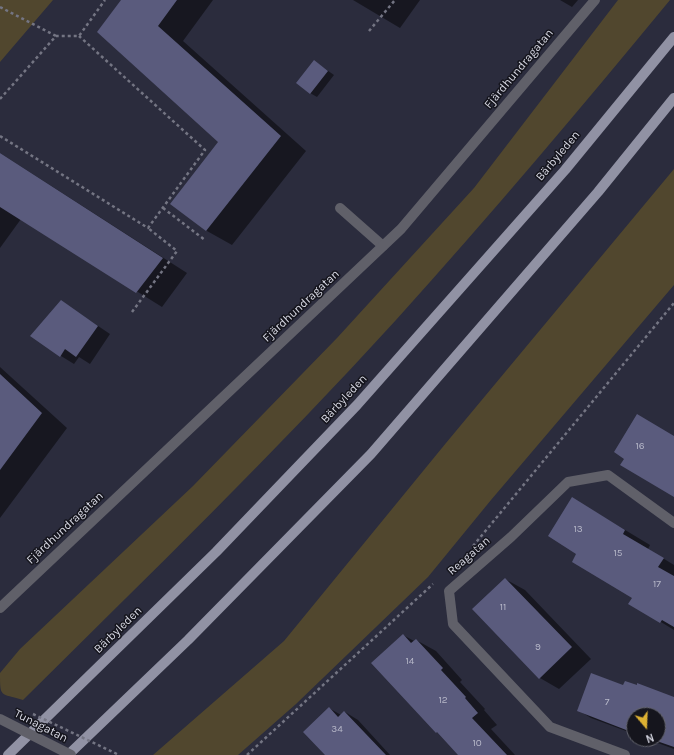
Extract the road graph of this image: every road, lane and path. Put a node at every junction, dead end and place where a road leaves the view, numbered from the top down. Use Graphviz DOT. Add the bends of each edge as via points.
graph roads {
  1 [pos="105,0"];
  2 [pos="395,0"];
  3 [pos="595,0"];
  4 [pos="0,7"];
  5 [pos="369,31"];
  6 [pos="56,36"];
  7 [pos="79,36"];
  8 [pos="674,37"];
  9 [pos="674,98"];
  10 [pos="0,99"];
  11 [pos="0,136"];
  12 [pos="163,208"];
  13 [pos="340,208"];
  14 [pos="148,228"];
  15 [pos="205,240"];
  16 [pos="383,246"];
  17 [pos="674,303"];
  18 [pos="132,312"];
  19 [pos="674,523"];
  20 [pos="470,549"];
  21 [pos="435,582"];
  22 [pos="0,608"];
  23 [pos="28,712"];
  24 [pos="0,719"];
  25 [pos="18,746"];
  26 [pos="5,755"];
  27 [pos="8,755"];
  28 [pos="70,755"];
  29 [pos="119,755"];
  30 [pos="247,755"];
  31 [pos="625,755"];
  1 -- 7 [label="path"];
  2 -- 5 [label="path"];
  3 -- 16 [label="street, Fjärdhundragatan" via="401,229"];
  4 -- 6 [label="path"];
  6 -- 7 [label="path"];
  6 -- 10 [label="path"];
  7 -- 12 [label="path" via="205,150"];
  8 -- 25 [label="main road, Bärbyleden" via="565,170 357,405 216,552"];
  9 -- 28 [label="main road" via="598,192 371,454 188,640"];
  11 -- 14 [label="path"];
  12 -- 14 [label="path"];
  12 -- 15 [label="path"];
  13 -- 16 [label="street"];
  14 -- 18 [label="path" via="177,251"];
  16 -- 22 [label="street, Fjärdhundragatan"];
  17 -- 20 [label="path"];
  19 -- 31 [label="street, Reagatan" via="608,476 568,482 449,590 453,624 550,727"];
  21 -- 30 [label="path"];
  23 -- 29 [label="path, bridge"];
  24 -- 28 [label="street, Tunagatan, bridge"];
  25 -- 26 [label="main road"];
  25 -- 27 [label="main road, Bärbyleden"];
}
